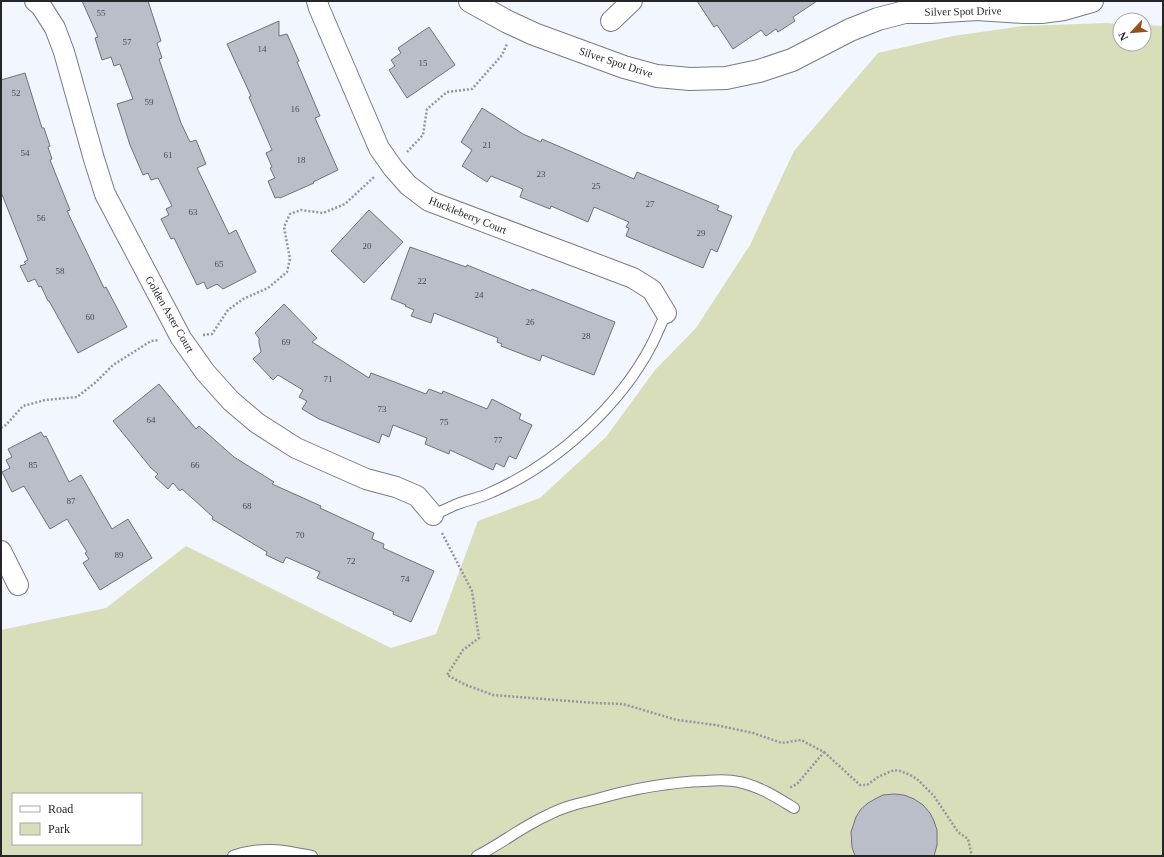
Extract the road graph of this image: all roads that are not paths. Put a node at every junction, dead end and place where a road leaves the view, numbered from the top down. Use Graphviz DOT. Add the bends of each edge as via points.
graph roads {
  1 [pos="36,1"];
  2 [pos="318,1"];
  3 [pos="470,1"];
  4 [pos="632,1"];
  5 [pos="1092,1"];
  6 [pos="910,5"];
  7 [pos="611,21"];
  8 [pos="666,314"];
  9 [pos="433,515"];
  10 [pos="1,551"];
  11 [pos="18,585"];
  12 [pos="794,808"];
  13 [pos="233,856"];
  14 [pos="312,856"];
  15 [pos="476,856"];
  1 -- 9 [label="street, Golden Aster Court" via="55,28 64,52 105,194 181,338 205,372 231,401 257,423 296,448 333,466 417,496"];
  2 -- 8 [label="street, Huckleberry Court" via="379,148 408,185 429,201 633,278 652,290"];
  3 -- 6 [label="street, Silver Spot Drive" via="534,34 624,67 657,76 690,79 726,78 792,60 850,30"];
  4 -- 7 [label="street"];
  5 -- 6 [label="street, Silver Spot Drive" via="1041,12 978,9 930,12"];
  8 -- 9 [label="lane" via="635,373 585,431 525,476"];
  10 -- 11 [label="street"];
  12 -- 15 [label="lane" via="754,786 737,781 695,781 642,788 572,805 548,814"];
  13 -- 14 [label="lane" via="246,851 265,849"];
}
